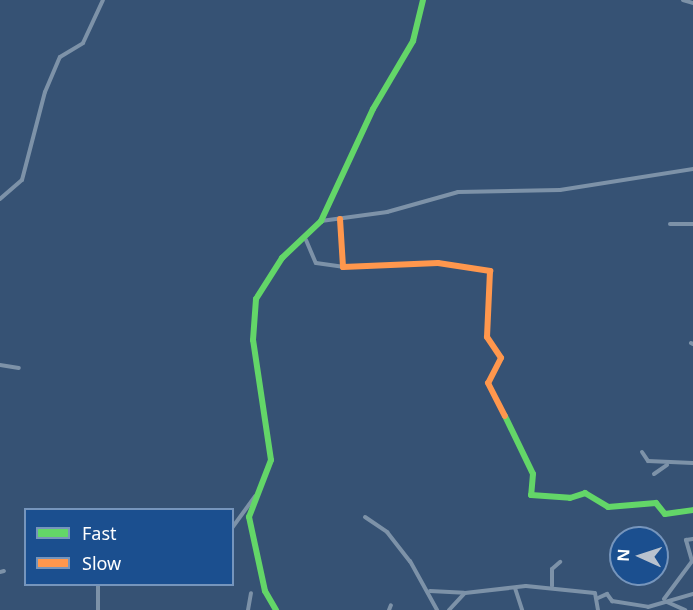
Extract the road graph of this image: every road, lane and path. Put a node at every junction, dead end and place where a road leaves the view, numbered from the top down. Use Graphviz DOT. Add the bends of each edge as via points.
graph roads {
  1 [pos="103,0"];
  2 [pos="423,0"];
  3 [pos="683,0"];
  4 [pos="693,3"];
  5 [pos="693,169"];
  6 [pos="0,199"];
  7 [pos="340,219"];
  8 [pos="321,221"];
  9 [pos="670,224"];
  10 [pos="693,224"];
  11 [pos="306,240"];
  12 [pos="343,267"];
  13 [pos="0,364"];
  14 [pos="19,368"];
  15 [pos="642,452"];
  16 [pos="693,463"];
  17 [pos="667,464"];
  18 [pos="654,474"];
  19 [pos="255,496"];
  20 [pos="693,510"];
  21 [pos="365,517"];
  22 [pos="234,525"];
  23 [pos="693,539"];
  24 [pos="692,560"];
  25 [pos="560,562"];
  26 [pos="98,586"];
  27 [pos="552,586"];
  28 [pos="515,588"];
  29 [pos="429,591"];
  30 [pos="251,593"];
  31 [pos="465,593"];
  32 [pos="693,594"];
  33 [pos="598,598"];
  34 [pos="665,600"];
  35 [pos="391,605"];
  36 [pos="98,610"];
  37 [pos="248,610"];
  38 [pos="276,610"];
  39 [pos="389,610"];
  40 [pos="437,610"];
  41 [pos="449,610"];
  42 [pos="522,610"];
  43 [pos="598,610"];
  44 [pos="686,610"];
  1 -- 6 [label="street" via="83,43 60,57 22,180"];
  2 -- 8 [label="street" via="413,41 372,109"];
  3 -- 4 [label="street"];
  5 -- 7 [label="street" via="560,190 458,192"];
  7 -- 8 [label="street"];
  7 -- 12 [label="street"];
  8 -- 11 [label="street"];
  9 -- 10 [label="street"];
  11 -- 12 [label="street" via="316,263"];
  11 -- 19 [label="street" via="272,271 254,311 271,460"];
  12 -- 20 [label="street" via="438,263 489,270 487,337 501,358 488,383 533,474 528,492 570,498 585,493 608,507 656,503 665,514"];
  13 -- 14 [label="street"];
  15 -- 17 [label="street" via="648,461"];
  16 -- 17 [label="street"];
  17 -- 18 [label="street"];
  19 -- 22 [label="street"];
  19 -- 38 [label="street" via="249,517 265,591"];
  21 -- 29 [label="street" via="387,532"];
  23 -- 24 [label="street" via="686,540"];
  24 -- 34 [label="street"];
  25 -- 27 [label="street" via="552,569"];
  26 -- 36 [label="street"];
  27 -- 28 [label="street"];
  27 -- 33 [label="street"];
  28 -- 31 [label="street"];
  28 -- 42 [label="street"];
  29 -- 31 [label="street"];
  29 -- 40 [label="street"];
  30 -- 37 [label="street"];
  31 -- 41 [label="street"];
  32 -- 34 [label="street"];
  33 -- 34 [label="street" via="607,594 612,601 640,607"];
  33 -- 43 [label="street"];
  34 -- 44 [label="street"];
  35 -- 39 [label="street"];
}
